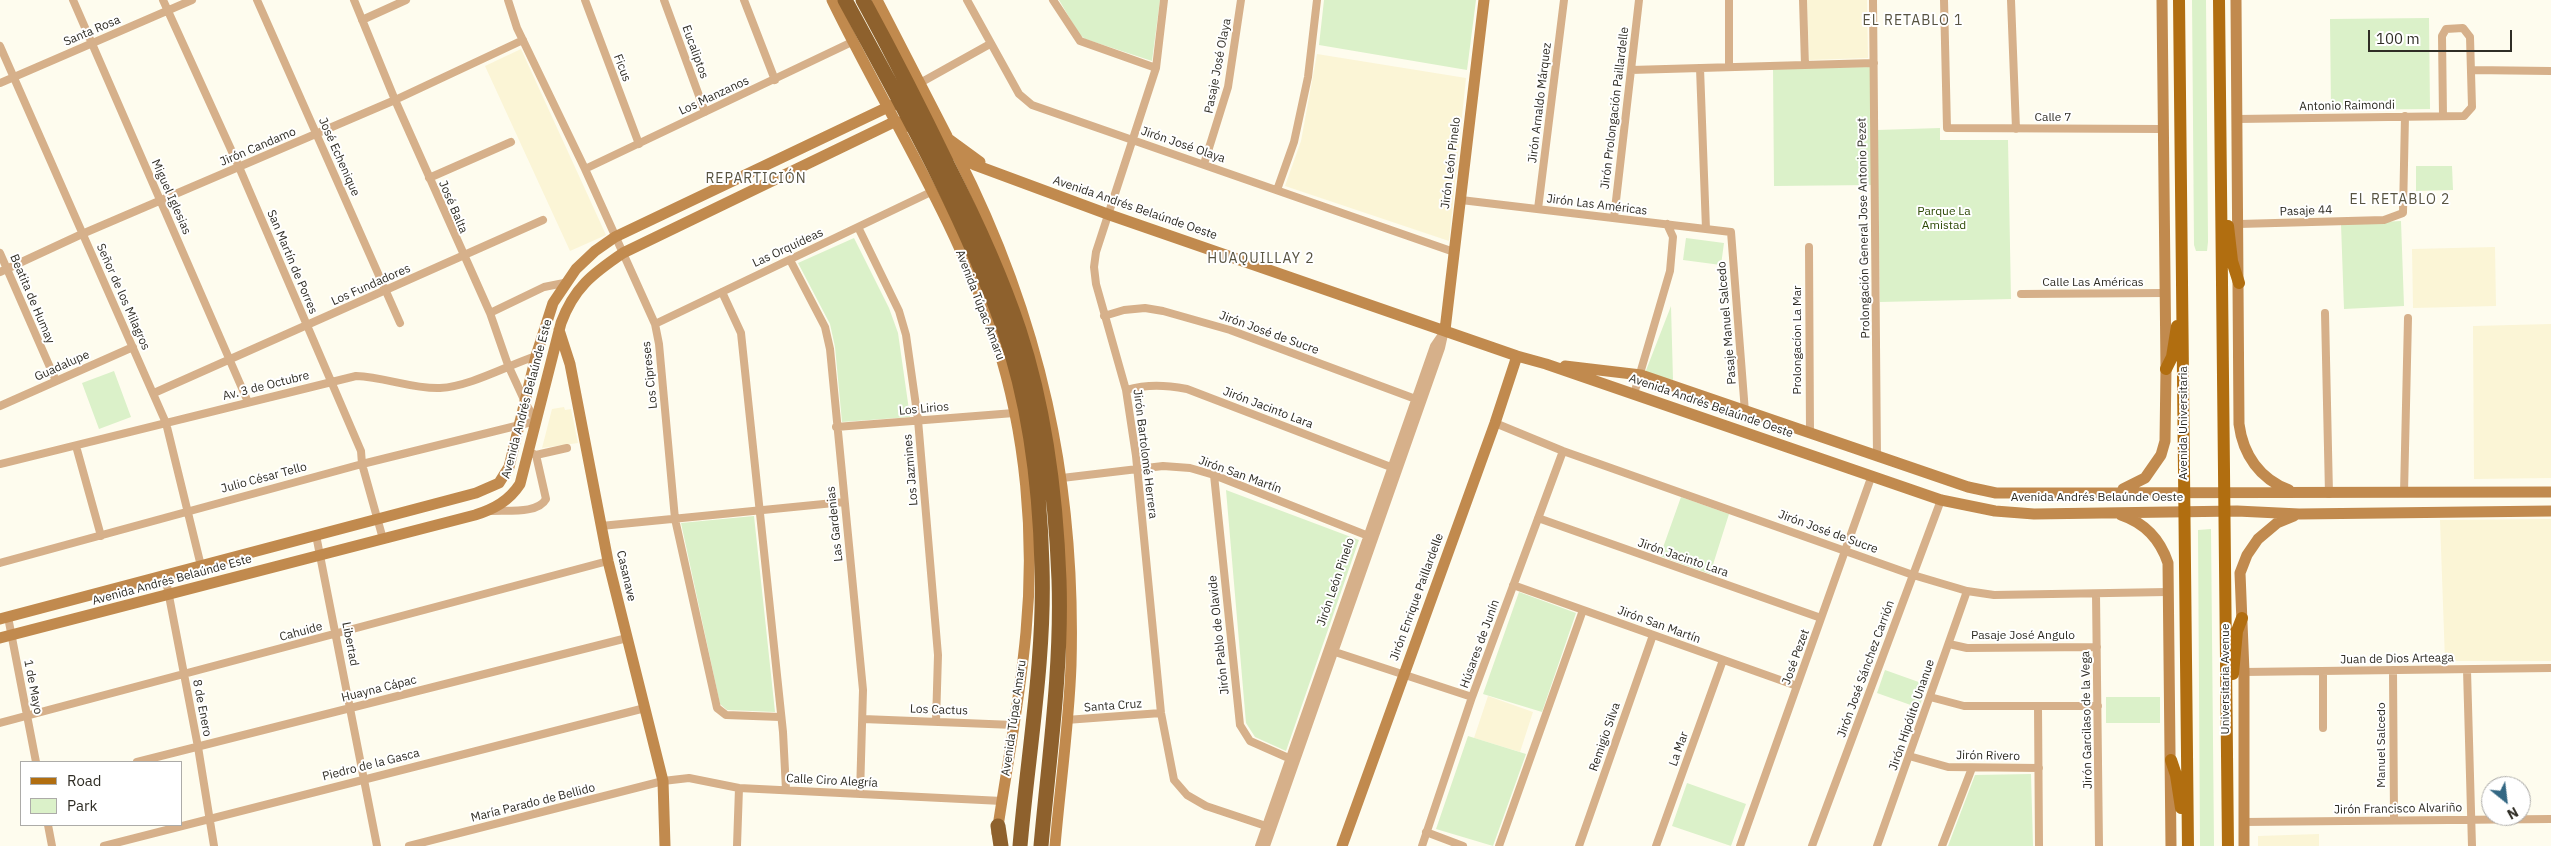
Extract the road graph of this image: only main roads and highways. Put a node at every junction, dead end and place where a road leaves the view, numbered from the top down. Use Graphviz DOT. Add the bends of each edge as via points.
graph roads {
  1 [pos="845,0"];
  2 [pos="863,0"];
  3 [pos="2179,0"];
  4 [pos="2219,0"];
  5 [pos="921,126"];
  6 [pos="2220,198"];
  7 [pos="2238,283"];
  8 [pos="2183,302"];
  9 [pos="2166,368"];
  10 [pos="2242,618"];
  11 [pos="2226,688"];
  12 [pos="2170,760"];
  13 [pos="998,826"];
  14 [pos="2188,844"];
  15 [pos="1001,846"];
  16 [pos="1020,846"];
  17 [pos="1041,846"];
  18 [pos="2228,846"];
  1 -- 5 [label="highway, Avenida Túpac Amaru" via="895,105"];
  2 -- 5 [label="highway, Avenida Túpac Amaru"];
  3 -- 8 [label="main road, Avenida Universitaria"];
  4 -- 6 [label="main road"];
  5 -- 16 [label="highway, Avenida Túpac Amaru" via="1004,330 1034,459 1042,596"];
  5 -- 17 [label="highway, Avenida Túpac Amaru" via="944,144 1019,331 1035,394 1050,478 1059,612"];
  6 -- 7 [label="main road" via="2227,213 2232,261"];
  6 -- 11 [label="main road, Universitaria Avenue"];
  8 -- 9 [label="main road" via="2172,357"];
  8 -- 14 [label="main road, Avenida Universitaria"];
  10 -- 11 [label="main road" via="2237,631 2233,673"];
  11 -- 18 [label="main road, Universitaria Avenue"];
  12 -- 14 [label="main road" via="2176,775"];
  13 -- 15 [label="highway"];
}
